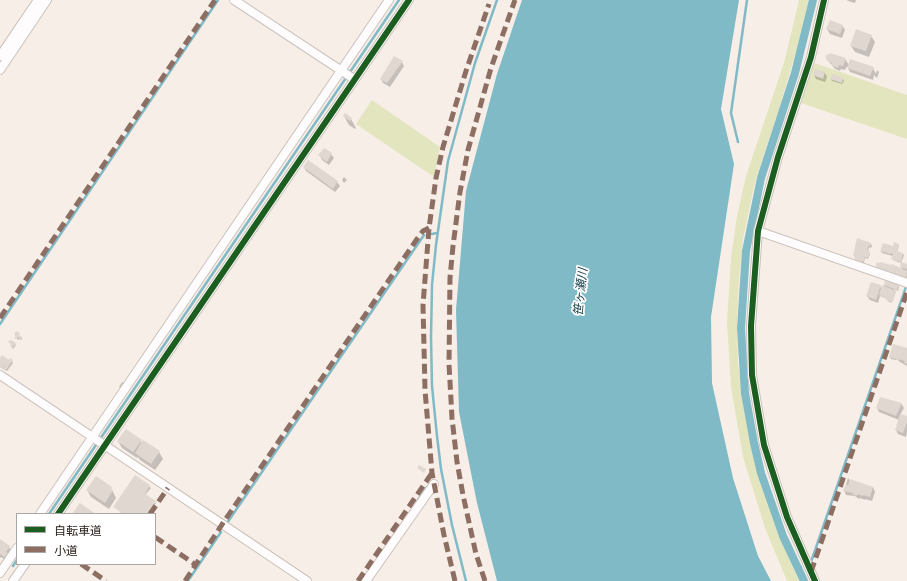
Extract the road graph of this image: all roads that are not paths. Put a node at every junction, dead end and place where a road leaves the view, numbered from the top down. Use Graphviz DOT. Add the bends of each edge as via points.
graph roads {
  1 [pos="38,0"];
  2 [pos="47,0"];
  3 [pos="234,0"];
  4 [pos="389,0"];
  5 [pos="409,0"];
  6 [pos="824,0"];
  7 [pos="0,56"];
  8 [pos="0,70"];
  9 [pos="348,75"];
  10 [pos="758,231"];
  11 [pos="906,283"];
  12 [pos="0,375"];
  13 [pos="98,441"];
  14 [pos="434,484"];
  15 [pos="41,513"];
  16 [pos="59,513"];
  17 [pos="16,564"];
  18 [pos="18,565"];
  19 [pos="0,573"];
  20 [pos="13,581"];
  21 [pos="307,581"];
  22 [pos="366,581"];
  23 [pos="815,581"];
  1 -- 7 [label="street"];
  2 -- 8 [label="street"];
  3 -- 9 [label="street"];
  4 -- 9 [label="street"];
  5 -- 9 [label="street"];
  6 -- 10 [label="street" via="811,57 778,157"];
  9 -- 13 [label="street"];
  9 -- 13 [label="street"];
  10 -- 11 [label="street"];
  10 -- 23 [label="street" via="750,326 752,375 764,445 787,517"];
  12 -- 13 [label="street"];
  13 -- 15 [label="street"];
  13 -- 16 [label="street"];
  13 -- 21 [label="street"];
  14 -- 22 [label="street"];
  17 -- 19 [label="street"];
  18 -- 20 [label="street"];
}
